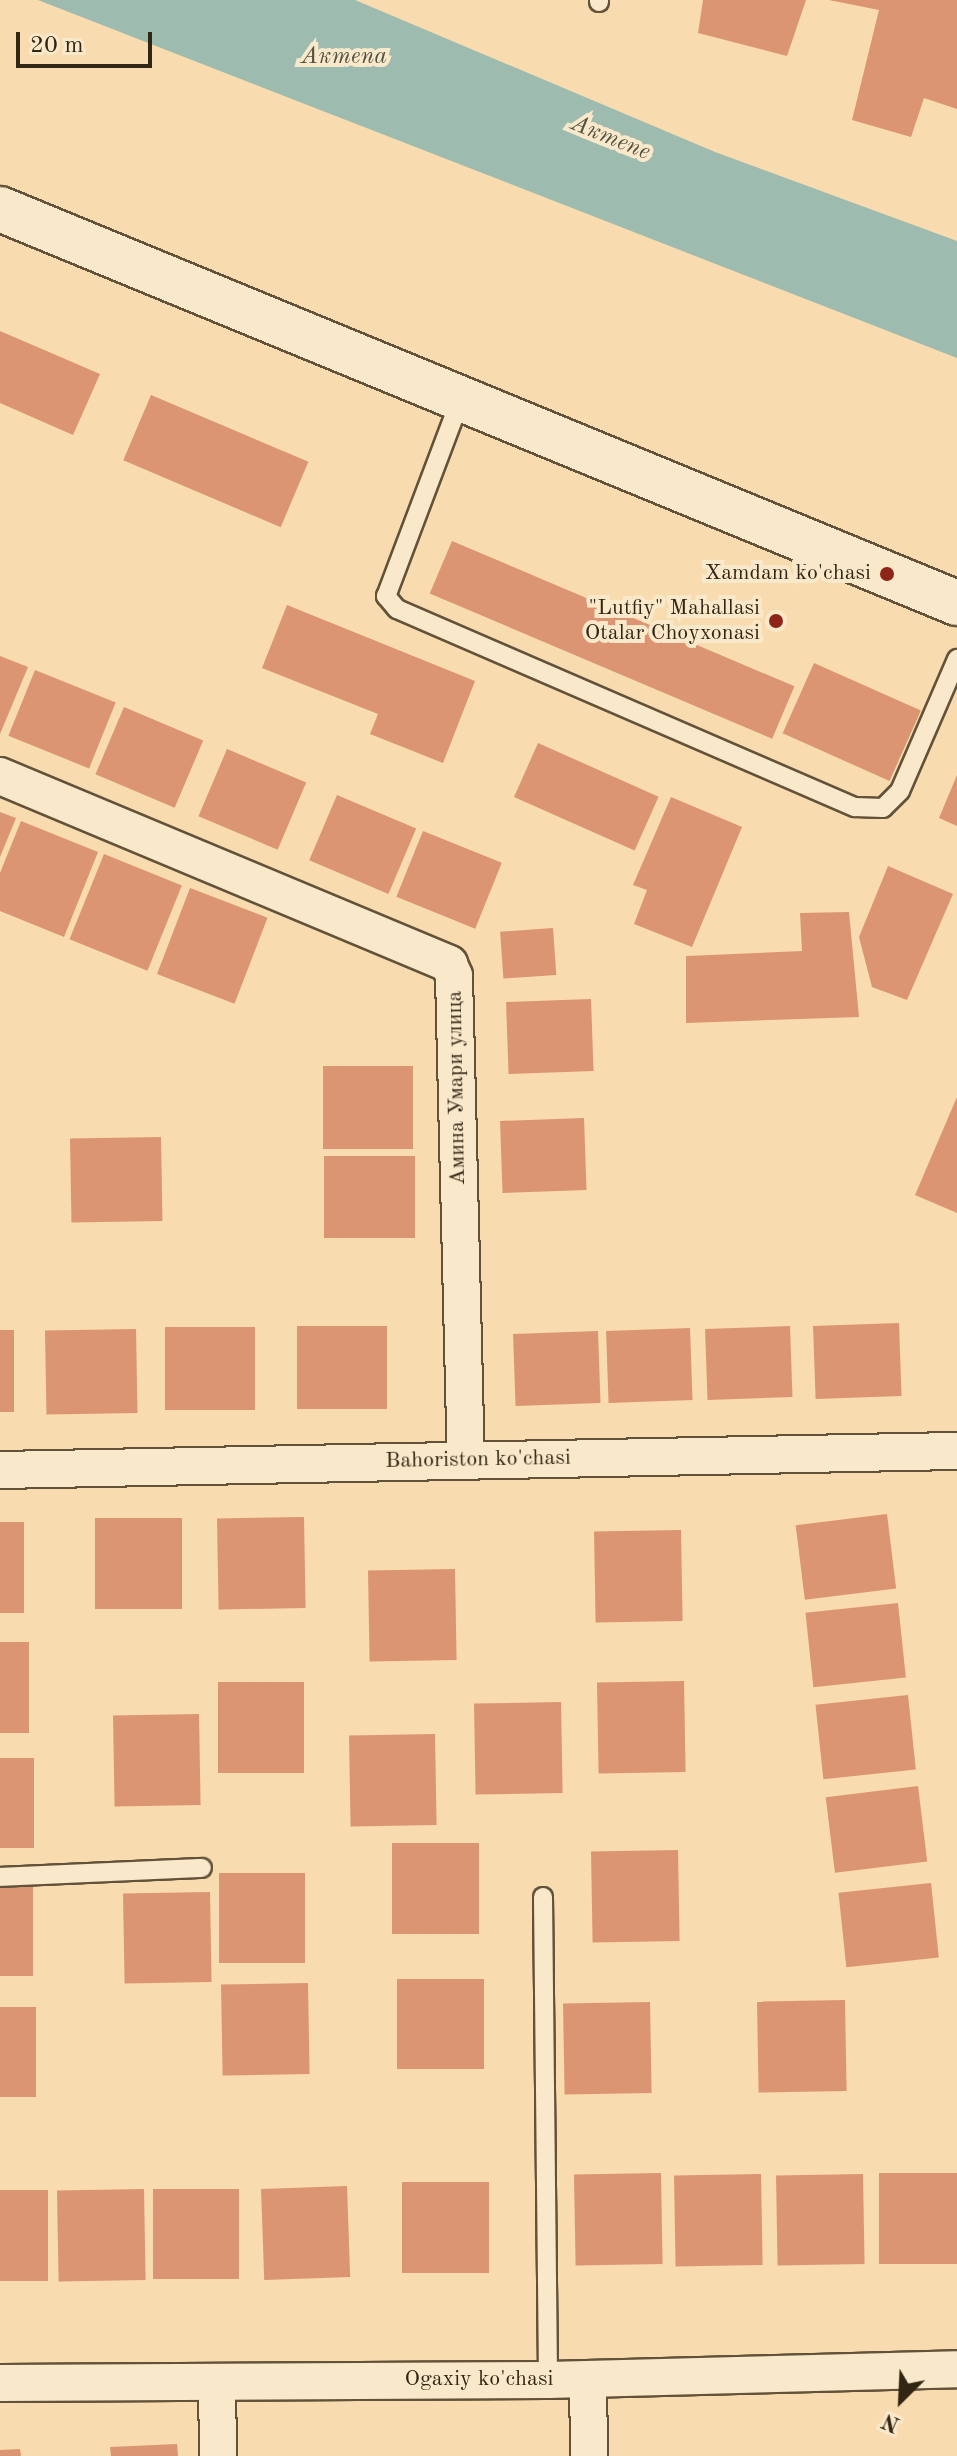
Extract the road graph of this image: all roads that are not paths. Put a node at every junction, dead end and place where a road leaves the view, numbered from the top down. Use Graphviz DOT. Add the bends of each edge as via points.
graph roads {
  1 [pos="0,209"];
  2 [pos="461,398"];
  3 [pos="957,603"];
  4 [pos="957,659"];
  5 [pos="0,776"];
  6 [pos="957,1451"];
  7 [pos="466,1460"];
  8 [pos="0,1470"];
  9 [pos="202,1868"];
  10 [pos="0,1877"];
  11 [pos="543,1897"];
  12 [pos="957,2369"];
  13 [pos="548,2380"];
  14 [pos="588,2380"];
  15 [pos="217,2382"];
  16 [pos="0,2383"];
  17 [pos="218,2456"];
  18 [pos="589,2456"];
  1 -- 2 [label="street"];
  2 -- 3 [label="street"];
  2 -- 4 [label="lane" via="386,596 397,609 855,807 883,808 900,791"];
  5 -- 7 [label="street, Амина Умари улица" via="449,964 454,976"];
  6 -- 7 [label="street, Bahoriston ko'chasi"];
  7 -- 8 [label="street, Bahoriston ko'chasi"];
  9 -- 10 [label="lane"];
  11 -- 13 [label="lane"];
  12 -- 14 [label="street, Ogaxiy ko'chasi"];
  13 -- 14 [label="street, Ogaxiy ko'chasi"];
  13 -- 15 [label="street, Ogaxiy ko'chasi"];
  14 -- 18 [label="street"];
  15 -- 16 [label="street, Ogaxiy ko'chasi"];
  15 -- 17 [label="street"];
}
